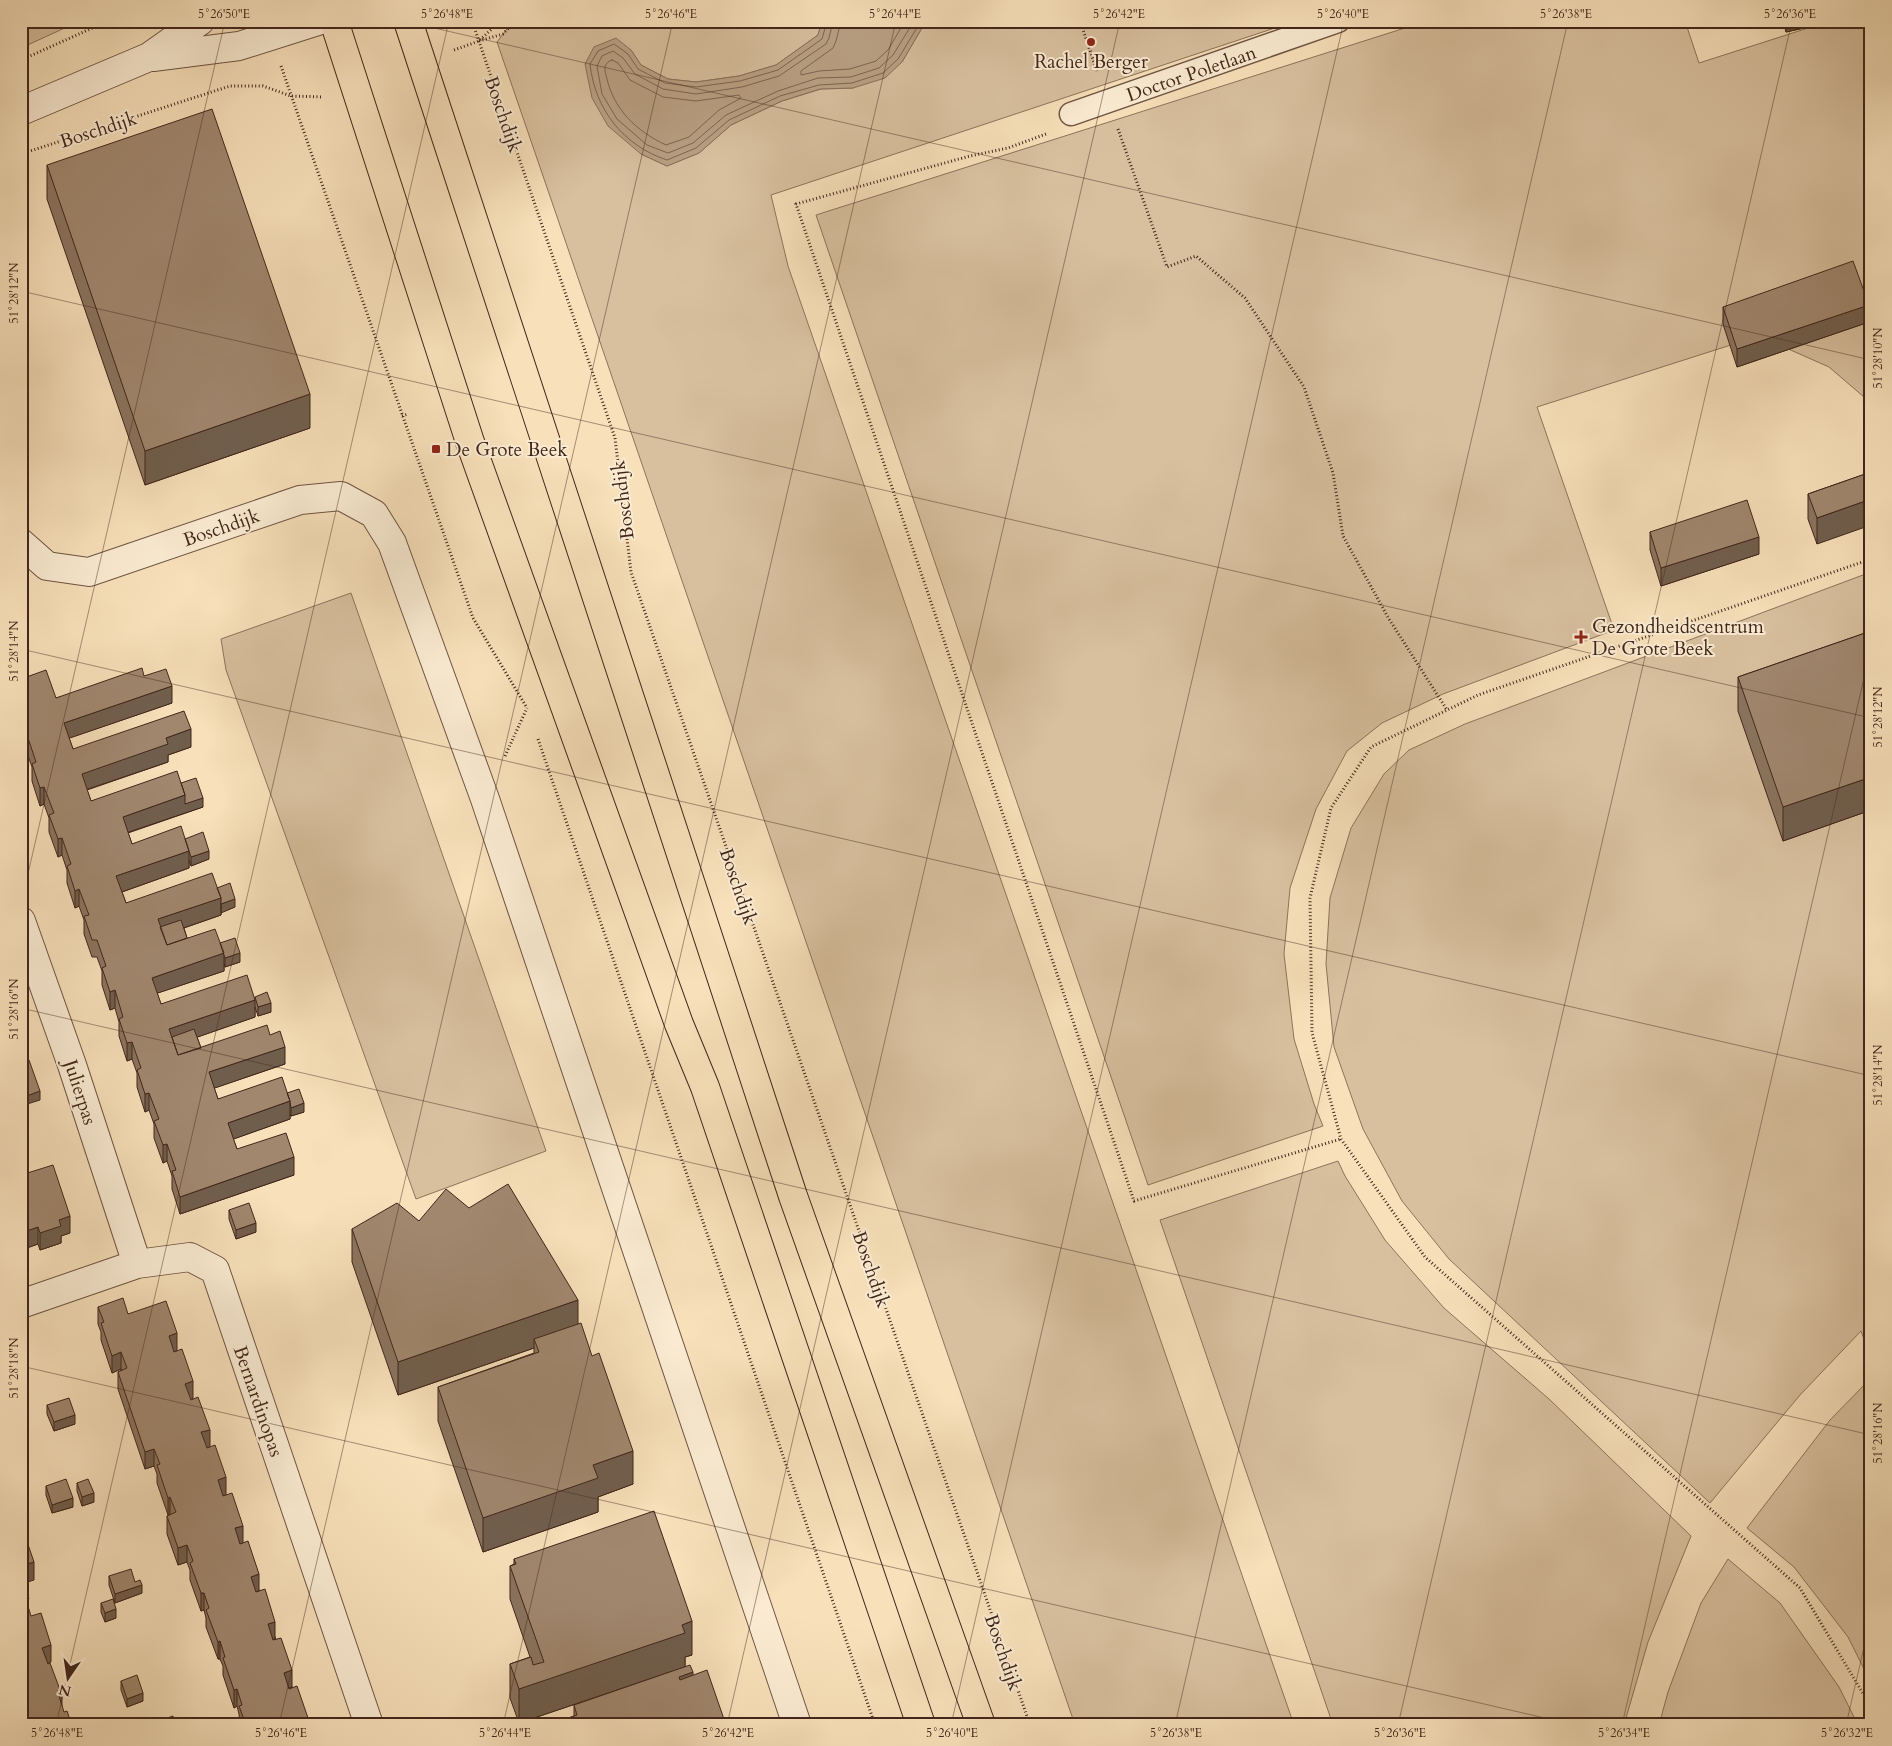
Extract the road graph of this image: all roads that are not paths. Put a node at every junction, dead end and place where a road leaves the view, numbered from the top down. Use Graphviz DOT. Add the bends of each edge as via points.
graph roads {
  1 [pos="200,21"];
  2 [pos="318,21"];
  3 [pos="334,21"];
  4 [pos="408,21"];
  5 [pos="1338,21"];
  6 [pos="149,57"];
  7 [pos="21,111"];
  8 [pos="1071,114"];
  9 [pos="21,543"];
  10 [pos="21,921"];
  11 [pos="137,1264"];
  12 [pos="21,1304"];
  13 [pos="369,1725"];
  14 [pos="797,1725"];
  15 [pos="921,1725"];
  16 [pos="981,1725"];
  1 -- 6 [label="street"];
  2 -- 6 [label="street" via="239,46"];
  3 -- 15 [label="main road" via="470,442 679,1024 705,1088"];
  4 -- 16 [label="main road" via="794,1196"];
  5 -- 8 [label="lane, Doctor Poletlaan"];
  6 -- 7 [label="street"];
  9 -- 14 [label="street, Boschdijk" via="47,566 89,572 300,500 341,496 374,514 392,543 485,800"];
  10 -- 11 [label="street, Julierpas"];
  11 -- 12 [label="street, Bernardinopas"];
  11 -- 13 [label="street, Bernardinopas" via="190,1257 215,1270"];
}
